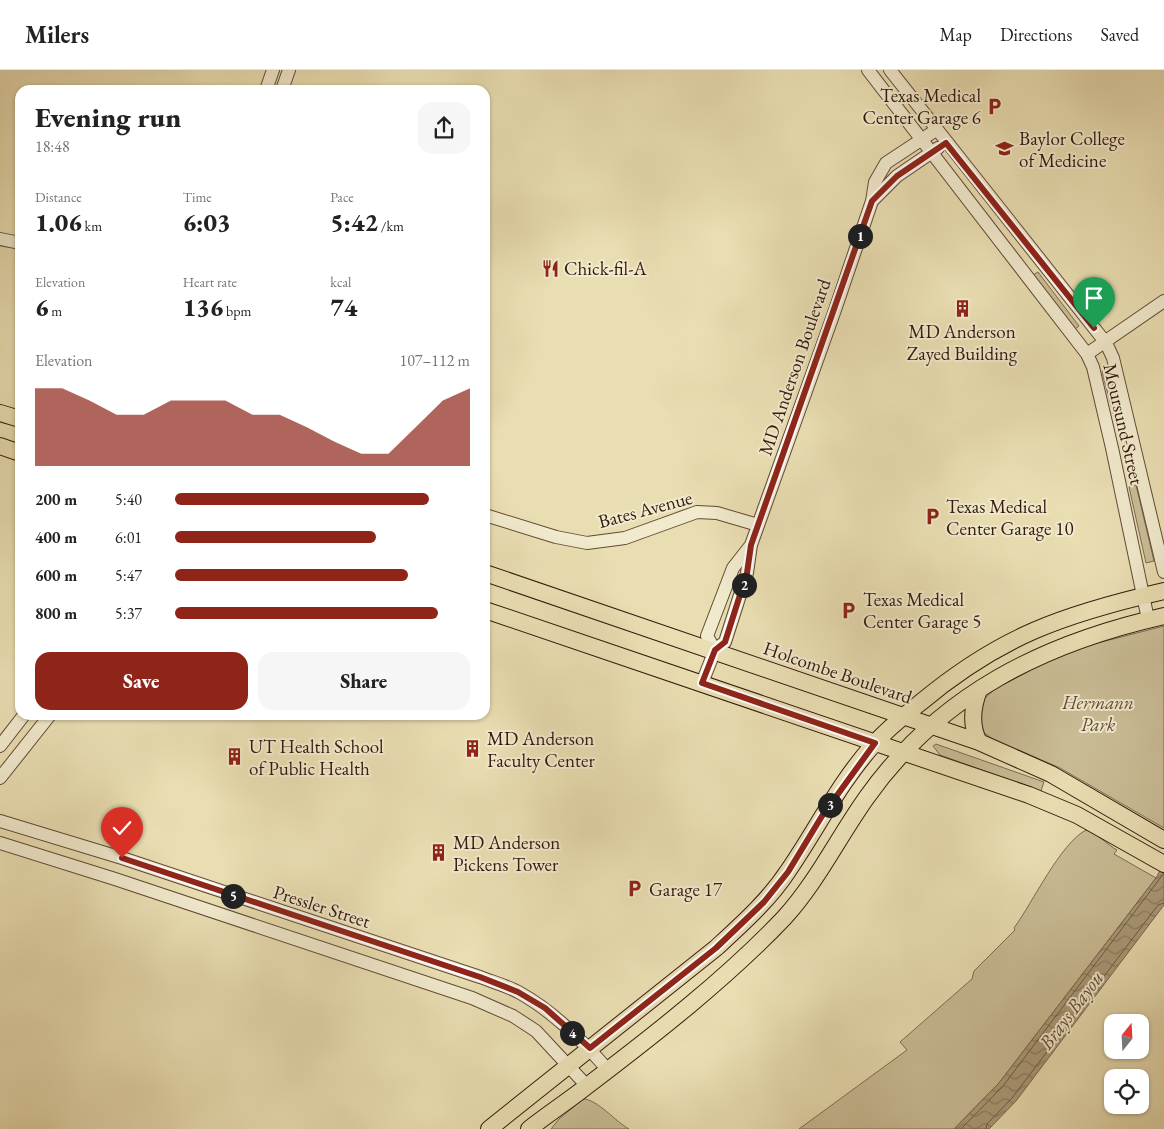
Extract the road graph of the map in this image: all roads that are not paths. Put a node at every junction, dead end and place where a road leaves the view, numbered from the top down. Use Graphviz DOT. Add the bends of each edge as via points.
graph roads {
  1 [pos="273,70"];
  2 [pos="289,70"];
  3 [pos="868,70"];
  4 [pos="890,70"];
  5 [pos="268,85"];
  6 [pos="284,85"];
  7 [pos="936,130"];
  8 [pos="920,139"];
  9 [pos="946,143"];
  10 [pos="931,152"];
  11 [pos="872,201"];
  12 [pos="0,239"];
  13 [pos="15,242"];
  14 [pos="1164,301"];
  15 [pos="1106,343"];
  16 [pos="1087,354"];
  17 [pos="0,413"];
  18 [pos="15,418"];
  19 [pos="0,446"];
  20 [pos="15,451"];
  21 [pos="490,517"];
  22 [pos="758,524"];
  23 [pos="751,545"];
  24 [pos="1164,572"];
  25 [pos="490,575"];
  26 [pos="1164,591"];
  27 [pos="1142,596"];
  28 [pos="490,612"];
  29 [pos="1156,618"];
  30 [pos="715,650"];
  31 [pos="702,683"];
  32 [pos="979,690"];
  33 [pos="903,717"];
  34 [pos="20,720"];
  35 [pos="46,720"];
  36 [pos="931,726"];
  37 [pos="979,742"];
  38 [pos="875,743"];
  39 [pos="0,746"];
  40 [pos="904,752"];
  41 [pos="0,778"];
  42 [pos="0,821"];
  43 [pos="1164,840"];
  44 [pos="0,843"];
  45 [pos="122,858"];
  46 [pos="1164,864"];
  47 [pos="114,878"];
  48 [pos="288,915"];
  49 [pos="317,924"];
  50 [pos="282,936"];
  51 [pos="310,945"];
  52 [pos="480,977"];
  53 [pos="472,998"];
  54 [pos="590,1048"];
  55 [pos="569,1065"];
  56 [pos="608,1070"];
  57 [pos="587,1086"];
  58 [pos="495,1124"];
  59 [pos="531,1128"];
  1 -- 5 [label="street"];
  2 -- 6 [label="street"];
  3 -- 8 [label="street, Moursund Street"];
  4 -- 7 [label="street, Moursund Street"];
  7 -- 8 [label="street, MD Anderson Boulevard"];
  7 -- 9 [label="street, Moursund Street"];
  8 -- 10 [label="street, Moursund Street"];
  8 -- 11 [label="street, MD Anderson Boulevard" via="886,163 875,182"];
  9 -- 10 [label="street, MD Anderson Boulevard"];
  9 -- 15 [label="street, Moursund Street"];
  10 -- 11 [label="street, MD Anderson Boulevard" via="897,176"];
  10 -- 16 [label="street, Moursund Street"];
  11 -- 22 [label="street, MD Anderson Boulevard"];
  12 -- 13 [label="street"];
  14 -- 15 [label="street"];
  15 -- 16 [label="street"];
  15 -- 24 [label="street, Moursund Street" via="1113,358"];
  16 -- 27 [label="street, Moursund Street" via="1112,448"];
  17 -- 18 [label="main road"];
  19 -- 20 [label="main road"];
  21 -- 22 [label="street, Bates Avenue" via="587,543 625,538 697,512 717,513"];
  22 -- 23 [label="street, MD Anderson Boulevard"];
  23 -- 30 [label="street, MD Anderson Boulevard" via="747,573 725,642"];
  23 -- 30 [label="street, MD Anderson Boulevard" via="733,568 707,636"];
  25 -- 30 [label="main road, Holcombe Boulevard"];
  26 -- 27 [label="main road"];
  27 -- 29 [label="street, Moursund Street"];
  27 -- 33 [label="main road" via="1052,621 1015,638 976,660"];
  28 -- 31 [label="main road"];
  29 -- 32 [label="main road" via="1064,644 1028,660"];
  30 -- 31 [label="street, MD Anderson Boulevard"];
  30 -- 33 [label="main road, Holcombe Boulevard"];
  31 -- 38 [label="main road"];
  32 -- 36 [label="main road"];
  32 -- 37 [label="main road" via="972,711"];
  33 -- 36 [label="main road, Holcombe Boulevard"];
  33 -- 38 [label="main road"];
  34 -- 39 [label="street"];
  35 -- 41 [label="street"];
  36 -- 37 [label="main road, Holcombe Boulevard"];
  36 -- 40 [label="main road"];
  37 -- 43 [label="main road, Holcombe Boulevard" via="1050,774"];
  38 -- 40 [label="main road"];
  38 -- 54 [label="main road" via="822,816 788,872 764,902 716,948"];
  40 -- 46 [label="main road" via="1030,795 1077,815"];
  40 -- 56 [label="main road" via="868,795 812,882 786,915 734,968"];
  42 -- 45 [label="street, Pressler Street"];
  44 -- 47 [label="street"];
  45 -- 47 [label="street"];
  45 -- 48 [label="street, Pressler Street"];
  47 -- 50 [label="street"];
  48 -- 49 [label="street, Pressler Street"];
  48 -- 50 [label="street"];
  49 -- 51 [label="street"];
  49 -- 52 [label="street, Pressler Street"];
  50 -- 51 [label="street"];
  51 -- 53 [label="street"];
  52 -- 53 [label="street"];
  52 -- 54 [label="street, Pressler Street" via="518,992 545,1008"];
  53 -- 55 [label="street" via="514,1016 536,1031"];
  54 -- 55 [label="main road"];
  54 -- 56 [label="street, Pressler Street"];
  55 -- 57 [label="street"];
  55 -- 58 [label="main road"];
  56 -- 57 [label="main road"];
  57 -- 59 [label="main road"];
}
